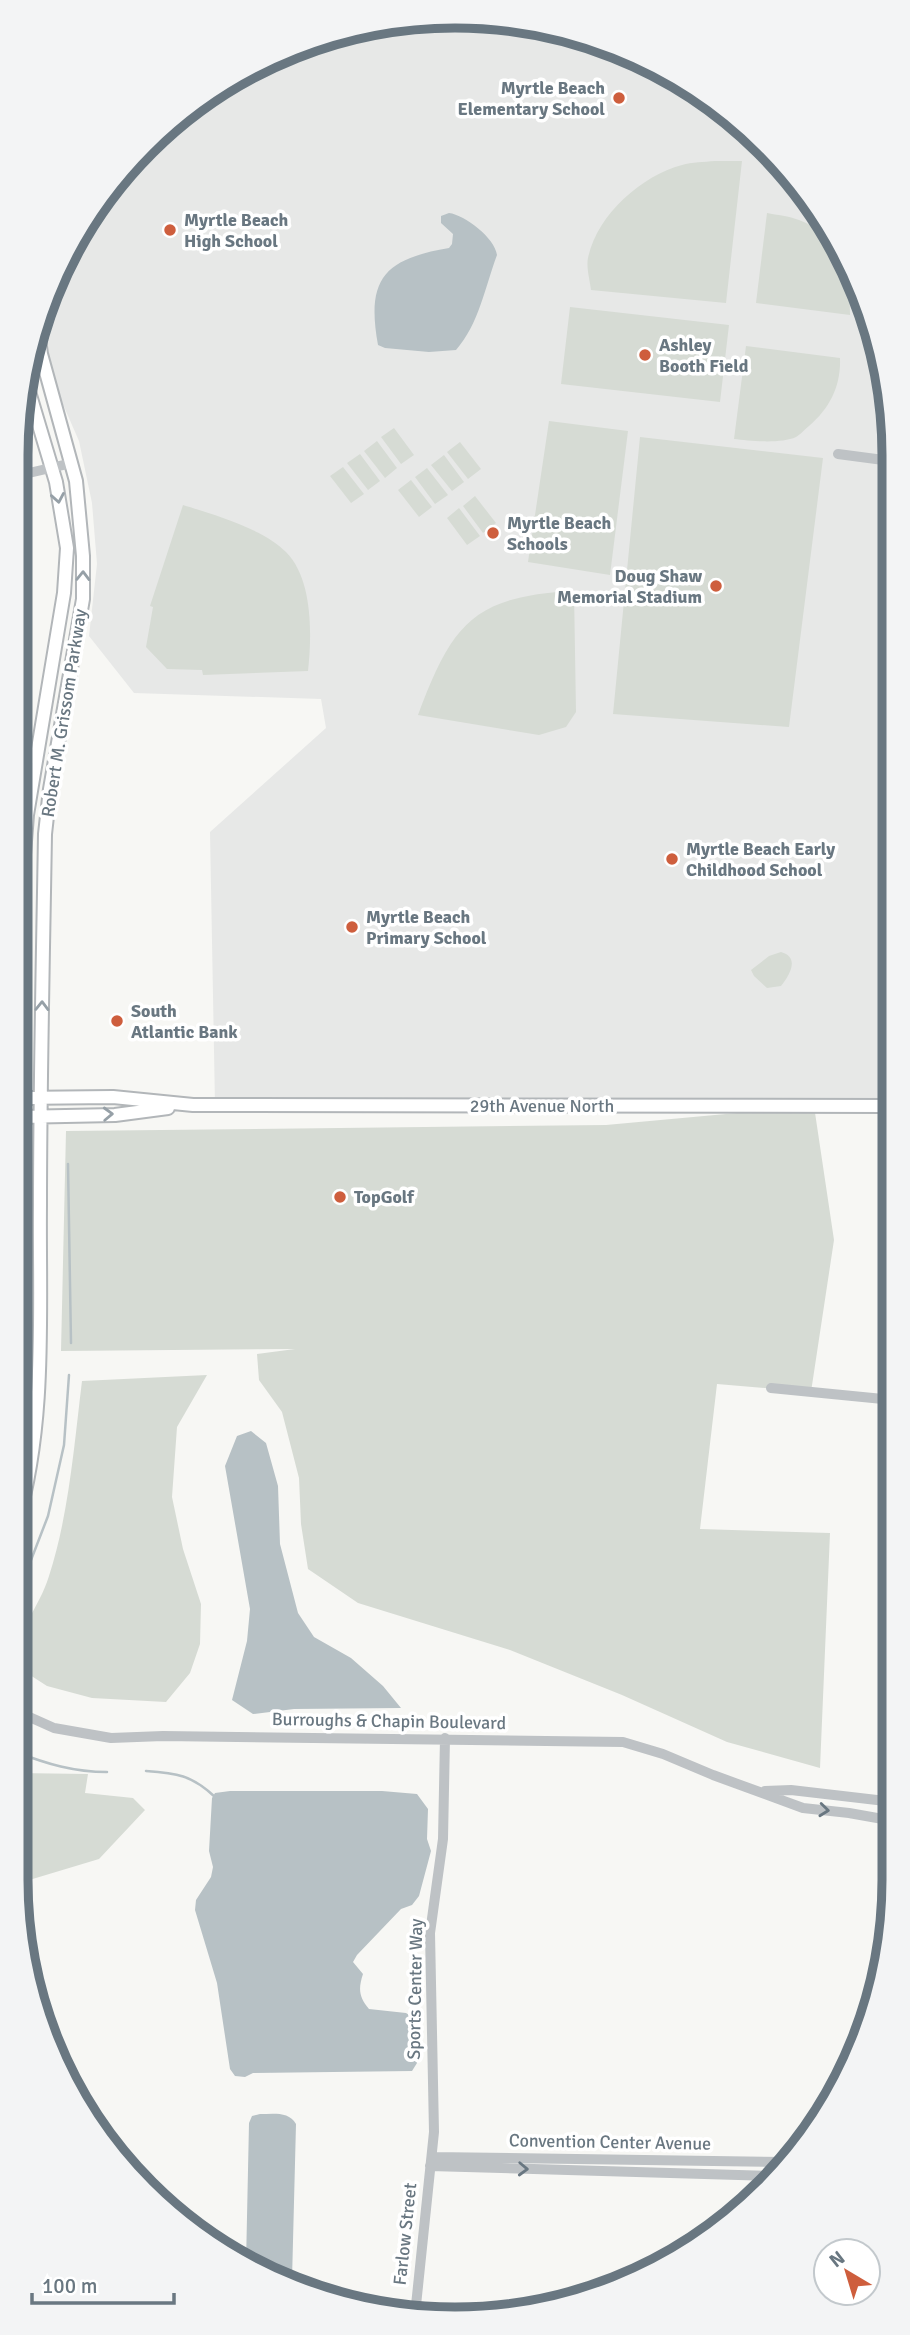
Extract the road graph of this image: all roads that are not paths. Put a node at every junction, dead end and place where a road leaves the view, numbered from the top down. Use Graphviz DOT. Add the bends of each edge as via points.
graph roads {
  1 [pos="41,353"];
  2 [pos="32,401"];
  3 [pos="838,454"];
  4 [pos="882,460"];
  5 [pos="72,463"];
  6 [pos="51,468"];
  7 [pos="28,473"];
  8 [pos="28,809"];
  9 [pos="28,1098"];
  10 [pos="41,1099"];
  11 [pos="193,1105"];
  12 [pos="882,1106"];
  13 [pos="40,1116"];
  14 [pos="28,1117"];
  15 [pos="771,1388"];
  16 [pos="882,1398"];
  17 [pos="28,1474"];
  18 [pos="28,1716"];
  19 [pos="445,1738"];
  20 [pos="758,1791"];
  21 [pos="882,1801"];
  22 [pos="882,1819"];
  23 [pos="431,2161"];
  24 [pos="776,2162"];
  25 [pos="763,2176"];
  26 [pos="416,2305"];
  1 -- 5 [label="main road, Robert M. Grissom Parkway"];
  2 -- 6 [label="main road, Robert M. Grissom Parkway"];
  3 -- 4 [label="street"];
  5 -- 6 [label="street"];
  10 -- 5 [label="main road, Robert M. Grissom Parkway, one-way" via="45,834 83,599"];
  6 -- 7 [label="street"];
  6 -- 8 [label="main road, Robert M. Grissom Parkway, one-way" via="67,548 64,593"];
  9 -- 10 [label="main road, 29th Avenue North"];
  10 -- 11 [label="main road, 29th Avenue North" via="113,1097"];
  10 -- 13 [label="main road, Robert M. Grissom Parkway"];
  11 -- 12 [label="main road, 29th Avenue North"];
  13 -- 11 [label="main road, 29th Avenue North, one-way" via="115,1115"];
  13 -- 14 [label="main road, 29th Avenue North"];
  13 -- 17 [label="main road, Robert M. Grissom Parkway" via="39,1392"];
  15 -- 16 [label="street"];
  18 -- 19 [label="street, Burroughs & Chapin Boulevard" via="54,1728 111,1738"];
  19 -- 20 [label="street, Burroughs & Chapin Boulevard" via="623,1742"];
  19 -- 23 [label="street, Sports Center Way" via="443,1839 430,1933"];
  20 -- 21 [label="street, Burroughs & Chapin Boulevard" via="791,1790"];
  20 -- 22 [label="street, Burroughs & Chapin Boulevard, one-way" via="803,1808"];
  23 -- 24 [label="street, Convention Center Avenue"];
  23 -- 25 [label="street, Convention Center Avenue, one-way"];
  23 -- 26 [label="street, Farlow Street"];
}
